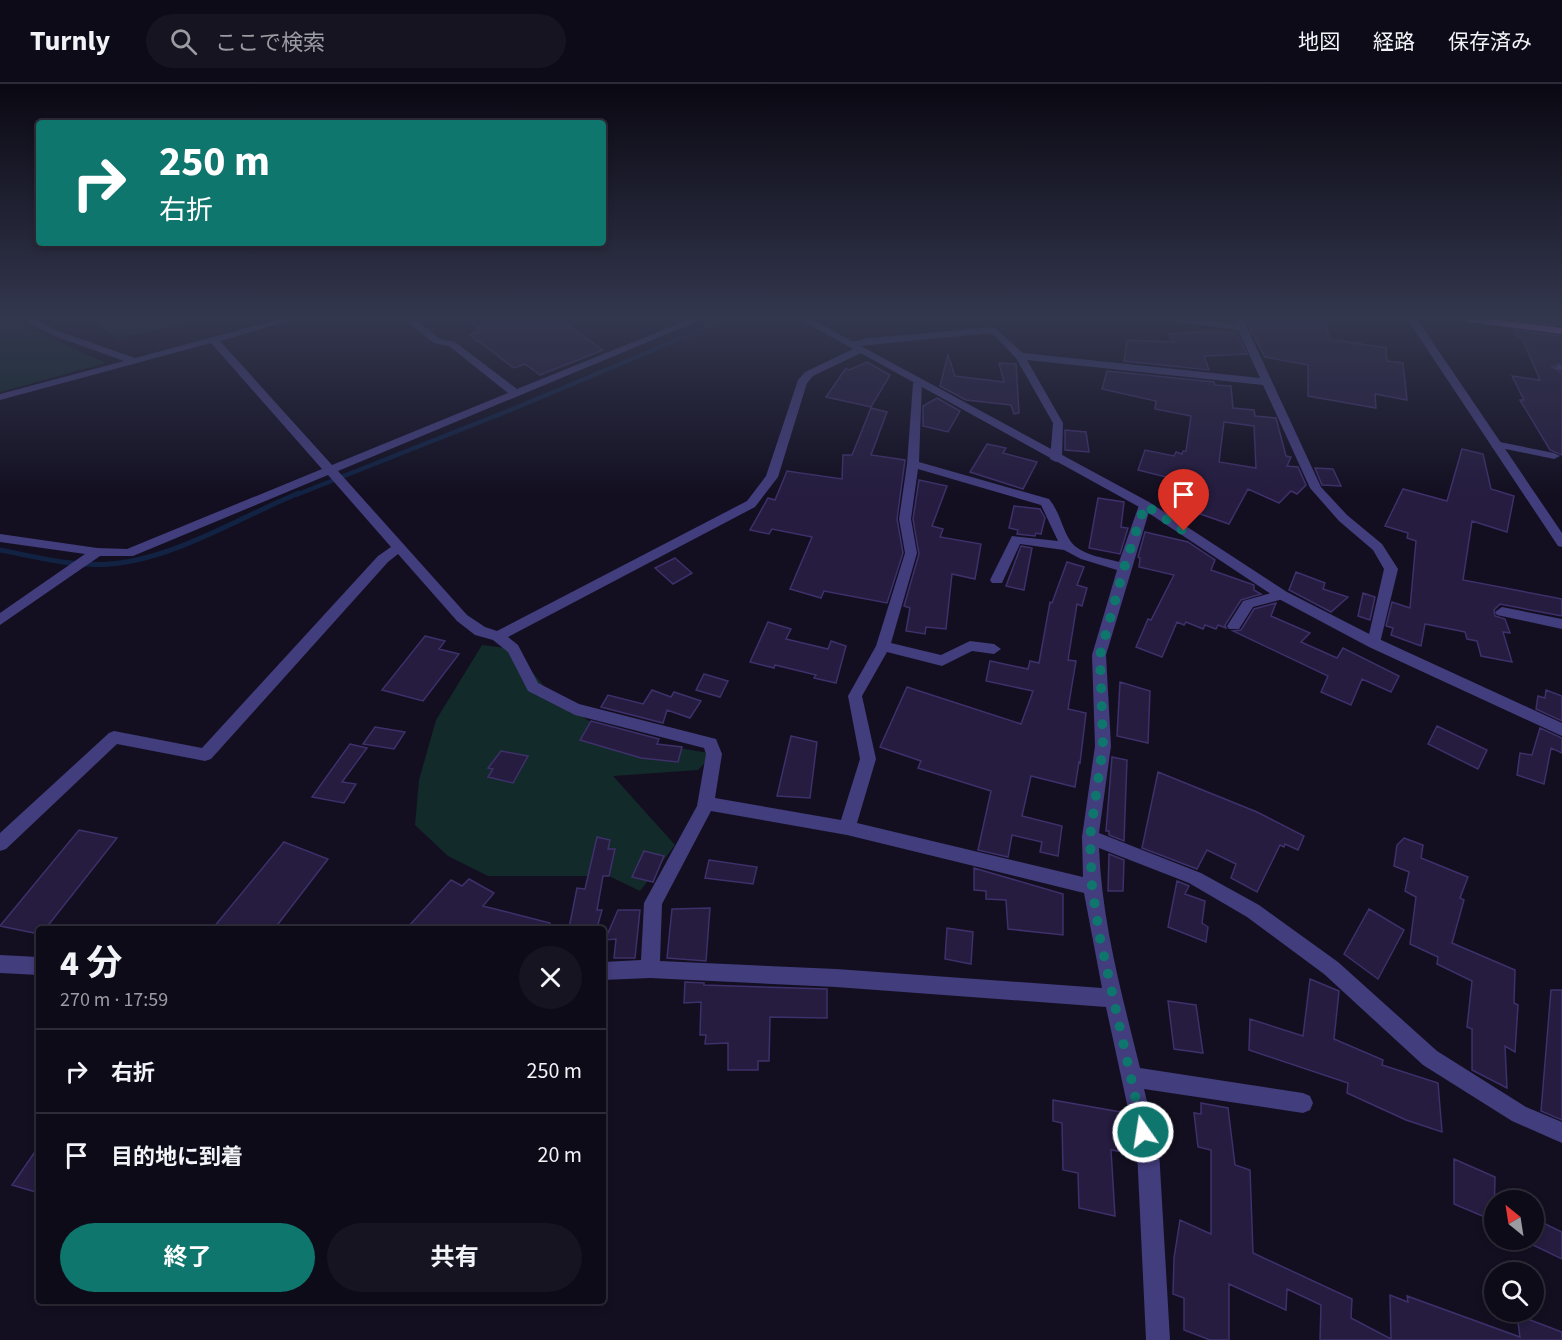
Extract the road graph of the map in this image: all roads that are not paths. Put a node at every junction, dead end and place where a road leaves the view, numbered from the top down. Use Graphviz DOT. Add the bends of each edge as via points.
graph roads {
  1 [pos="69,378"];
  2 [pos="248,378"];
  3 [pos="495,378"];
  4 [pos="553,378"];
  5 [pos="806,378"];
  6 [pos="908,378"];
  7 [pos="1032,378"];
  8 [pos="1226,378"];
  9 [pos="1266,378"];
  10 [pos="1451,378"];
  11 [pos="1268,382"];
  12 [pos="918,383"];
  13 [pos="515,393"];
  14 [pos="0,397"];
  15 [pos="1495,444"];
  16 [pos="1554,456"];
  17 [pos="1056,459"];
  18 [pos="913,464"];
  19 [pos="336,475"];
  20 [pos="1145,505"];
  21 [pos="0,538"];
  22 [pos="1562,543"];
  23 [pos="1067,546"];
  24 [pos="398,548"];
  25 [pos="94,554"];
  26 [pos="1124,568"];
  27 [pos="997,580"];
  28 [pos="1282,595"];
  29 [pos="1502,612"];
  30 [pos="0,620"];
  31 [pos="1562,624"];
  32 [pos="1234,626"];
  33 [pos="498,636"];
  34 [pos="1374,644"];
  35 [pos="883,646"];
  36 [pos="994,649"];
  37 [pos="1562,730"];
  38 [pos="706,803"];
  39 [pos="847,828"];
  40 [pos="1090,837"];
  41 [pos="0,844"];
  42 [pos="1092,887"];
  43 [pos="0,964"];
  44 [pos="36,966"];
  45 [pos="650,969"];
  46 [pos="606,971"];
  47 [pos="1112,998"];
  48 [pos="1130,1077"];
  49 [pos="1303,1103"];
  50 [pos="1562,1133"];
  51 [pos="1158,1340"];
  1 -- 14 [label="street"];
  2 -- 19 [label="street"];
  3 -- 13 [label="street"];
  4 -- 13 [label="street"];
  5 -- 33 [label="street" via="772,477 751,504"];
  6 -- 12 [label="street"];
  7 -- 17 [label="street" via="1058,423"];
  8 -- 11 [label="street"];
  9 -- 11 [label="street"];
  10 -- 15 [label="street"];
  11 -- 34 [label="street" via="1316,488 1343,518 1378,547 1391,569"];
  12 -- 17 [label="street"];
  12 -- 18 [label="street"];
  13 -- 19 [label="street"];
  15 -- 16 [label="street"];
  15 -- 22 [label="street"];
  17 -- 20 [label="street"];
  18 -- 23 [label="street" via="1045,502 1054,512"];
  18 -- 35 [label="street" via="905,519 911,553"];
  19 -- 24 [label="street"];
  19 -- 25 [label="street" via="128,553"];
  20 -- 26 [label="street"];
  20 -- 28 [label="street"];
  21 -- 25 [label="street"];
  23 -- 26 [label="street" via="1087,557"];
  23 -- 27 [label="street" via="1016,539"];
  24 -- 33 [label="street" via="462,618 480,631"];
  24 -- 41 [label="street" via="383,559 205,755 114,737"];
  25 -- 30 [label="street"];
  26 -- 40 [label="street" via="1100,655 1103,746"];
  28 -- 32 [label="street" via="1248,604"];
  28 -- 34 [label="street"];
  29 -- 31 [label="street"];
  33 -- 38 [label="street" via="513,649 533,687 575,709 711,743 714,754"];
  34 -- 37 [label="street"];
  35 -- 36 [label="street" via="942,661 970,646"];
  35 -- 39 [label="street" via="855,696 868,759"];
  38 -- 39 [label="street"];
  38 -- 45 [label="street" via="653,903"];
  39 -- 42 [label="street"];
  40 -- 42 [label="street"];
  40 -- 50 [label="street" via="1195,878 1253,911 1331,968 1430,1058 1519,1114"];
  42 -- 47 [label="street"];
  43 -- 44 [label="street"];
  45 -- 46 [label="street"];
  45 -- 47 [label="street"];
  47 -- 48 [label="street"];
  48 -- 49 [label="street"];
  48 -- 51 [label="street" via="1148,1150"];
}
